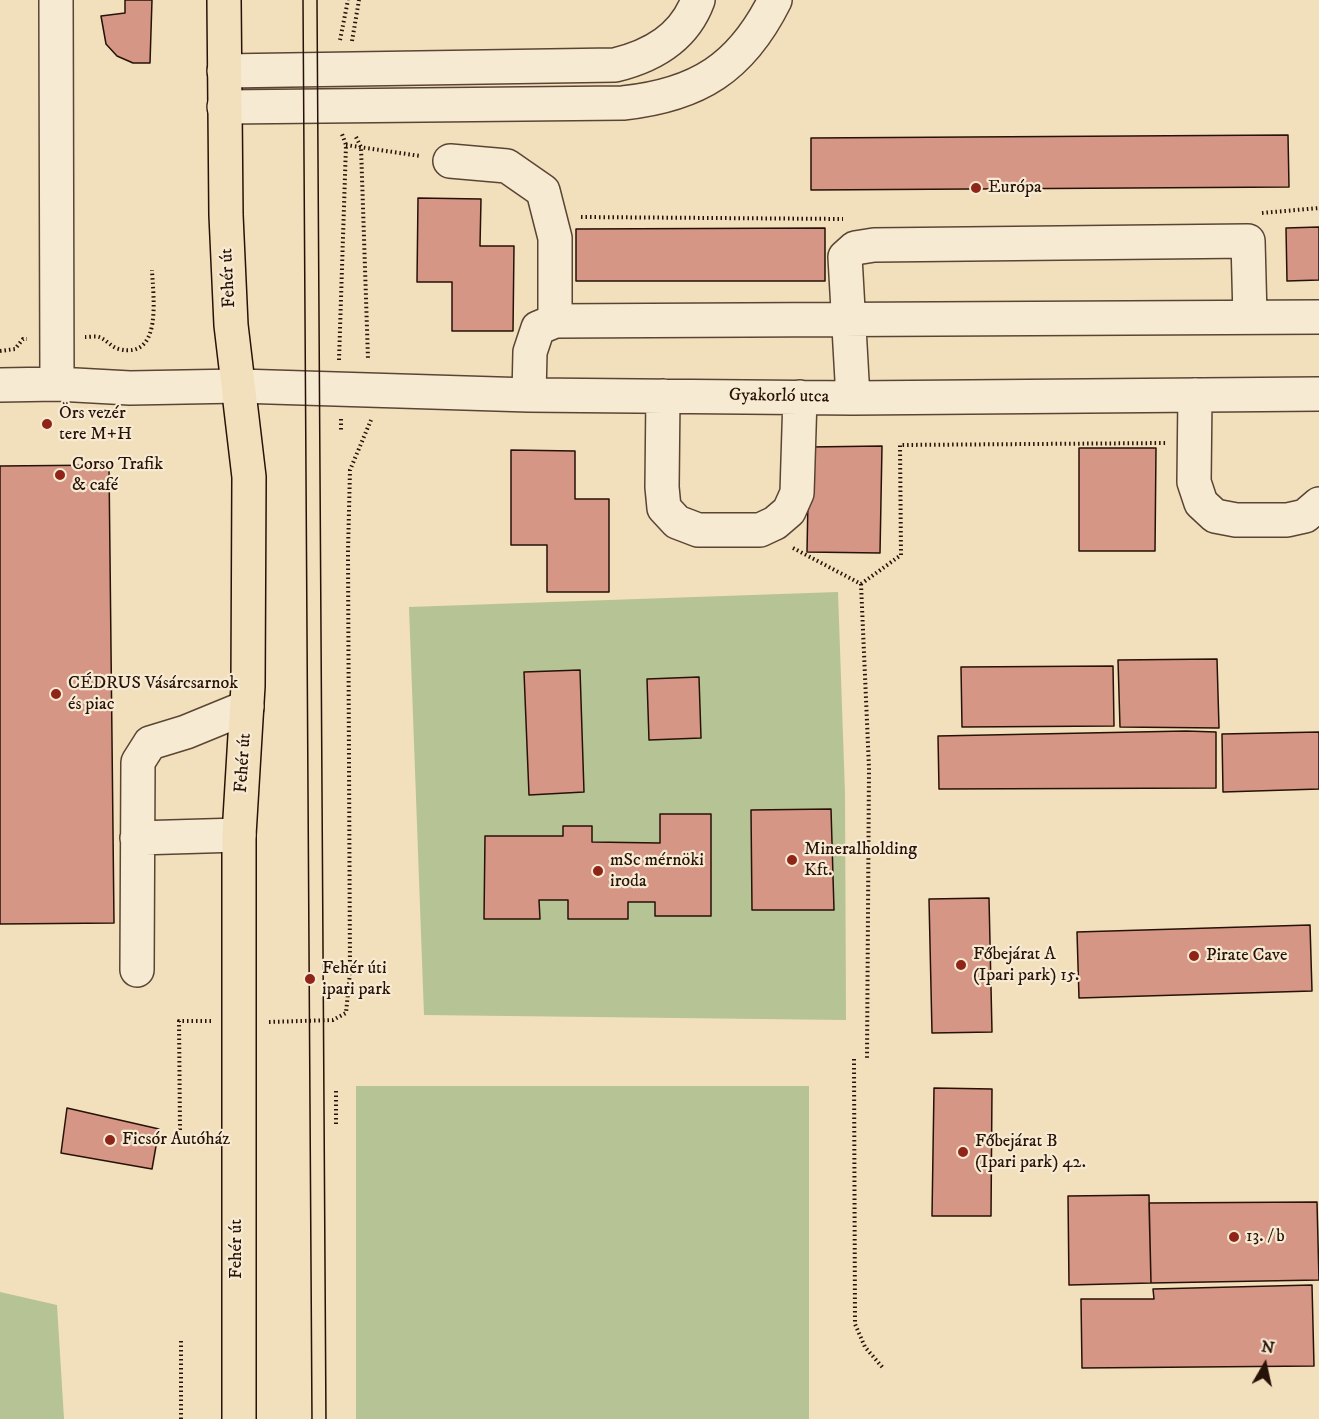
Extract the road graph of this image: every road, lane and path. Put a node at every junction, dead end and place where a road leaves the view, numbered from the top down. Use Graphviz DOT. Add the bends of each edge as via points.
graph roads {
  1 [pos="56,0"];
  2 [pos="224,0"];
  3 [pos="348,0"];
  4 [pos="698,0"];
  5 [pos="775,0"];
  6 [pos="615,65"];
  7 [pos="339,69"];
  8 [pos="224,70"];
  9 [pos="590,104"];
  10 [pos="339,106"];
  11 [pos="224,107"];
  12 [pos="356,137"];
  13 [pos="346,145"];
  14 [pos="361,147"];
  15 [pos="450,161"];
  16 [pos="152,270"];
  17 [pos="1250,317"];
  18 [pos="1319,317"];
  19 [pos="555,321"];
  20 [pos="848,321"];
  21 [pos="99,337"];
  22 [pos="23,339"];
  23 [pos="339,339"];
  24 [pos="0,351"];
  25 [pos="57,384"];
  26 [pos="0,385"];
  27 [pos="239,386"];
  28 [pos="369,391"];
  29 [pos="1319,394"];
  30 [pos="1196,395"];
  31 [pos="529,396"];
  32 [pos="663,396"];
  33 [pos="800,397"];
  34 [pos="853,398"];
  35 [pos="1195,442"];
  36 [pos="1319,504"];
  37 [pos="760,530"];
  38 [pos="861,585"];
  39 [pos="247,707"];
  40 [pos="239,835"];
  41 [pos="137,838"];
  42 [pos="137,970"];
  43 [pos="238,1021"];
  44 [pos="867,1058"];
  45 [pos="854,1059"];
  46 [pos="336,1088"];
  47 [pos="336,1124"];
  48 [pos="180,1130"];
  49 [pos="181,1339"];
  50 [pos="883,1368"];
  51 [pos="181,1419"];
  52 [pos="238,1419"];
  1 -- 25 [label="street"];
  2 -- 8 [label="main road, Fehér út"];
  3 -- 7 [label="path"];
  4 -- 6 [label="street" via="685,25 671,39 645,56"];
  5 -- 9 [label="street" via="753,37 716,74 671,95"];
  6 -- 7 [label="street"];
  6 -- 9 [label="street"];
  7 -- 8 [label="street"];
  8 -- 11 [label="main road, Fehér út"];
  9 -- 10 [label="street"];
  10 -- 11 [label="street"];
  10 -- 13 [label="path" via="339,126"];
  11 -- 27 [label="main road, Fehér út" via="231,325"];
  12 -- 14 [label="path"];
  13 -- 14 [label="path"];
  13 -- 23 [label="path"];
  14 -- 15 [label="path"];
  14 -- 28 [label="path"];
  15 -- 19 [label="street" via="507,166 543,191 555,238"];
  16 -- 21 [label="path" via="151,335 142,346 127,351"];
  17 -- 18 [label="street"];
  17 -- 20 [label="street"];
  17 -- 20 [label="street" via="1248,241 855,248 845,257"];
  19 -- 20 [label="street"];
  19 -- 31 [label="street" via="538,328 530,352"];
  20 -- 34 [label="street"];
  22 -- 24 [label="path" via="15,349"];
  25 -- 26 [label="street, Gyakorló utca"];
  25 -- 27 [label="street, Gyakorló utca" via="130,388"];
  27 -- 28 [label="street, Gyakorló utca"];
  27 -- 39 [label="main road, Fehér út" via="249,477"];
  28 -- 31 [label="street, Gyakorló utca"];
  28 -- 43 [label="path" via="372,422 350,470 350,972 346,1013 333,1020"];
  29 -- 30 [label="street, Gyakorló utca"];
  30 -- 34 [label="street, Gyakorló utca"];
  30 -- 35 [label="street"];
  31 -- 32 [label="street, Gyakorló utca"];
  32 -- 33 [label="street, Gyakorló utca"];
  32 -- 37 [label="street" via="664,508 677,522 699,531"];
  33 -- 34 [label="street, Gyakorló utca"];
  33 -- 37 [label="street" via="797,493 789,511 775,524"];
  35 -- 36 [label="street" via="1194,482 1201,503 1215,516 1287,520 1305,516"];
  35 -- 38 [label="path" via="900,445 901,555"];
  37 -- 38 [label="path"];
  38 -- 44 [label="path" via="869,768"];
  39 -- 40 [label="main road, Fehér út"];
  39 -- 41 [label="street" via="150,743 138,762"];
  40 -- 41 [label="street"];
  40 -- 43 [label="main road, Fehér út"];
  41 -- 42 [label="street"];
  43 -- 48 [label="path" via="179,1021"];
  43 -- 52 [label="main road, Fehér út"];
  45 -- 50 [label="path" via="855,1324 865,1347"];
  46 -- 47 [label="path"];
  49 -- 51 [label="path"];
}
